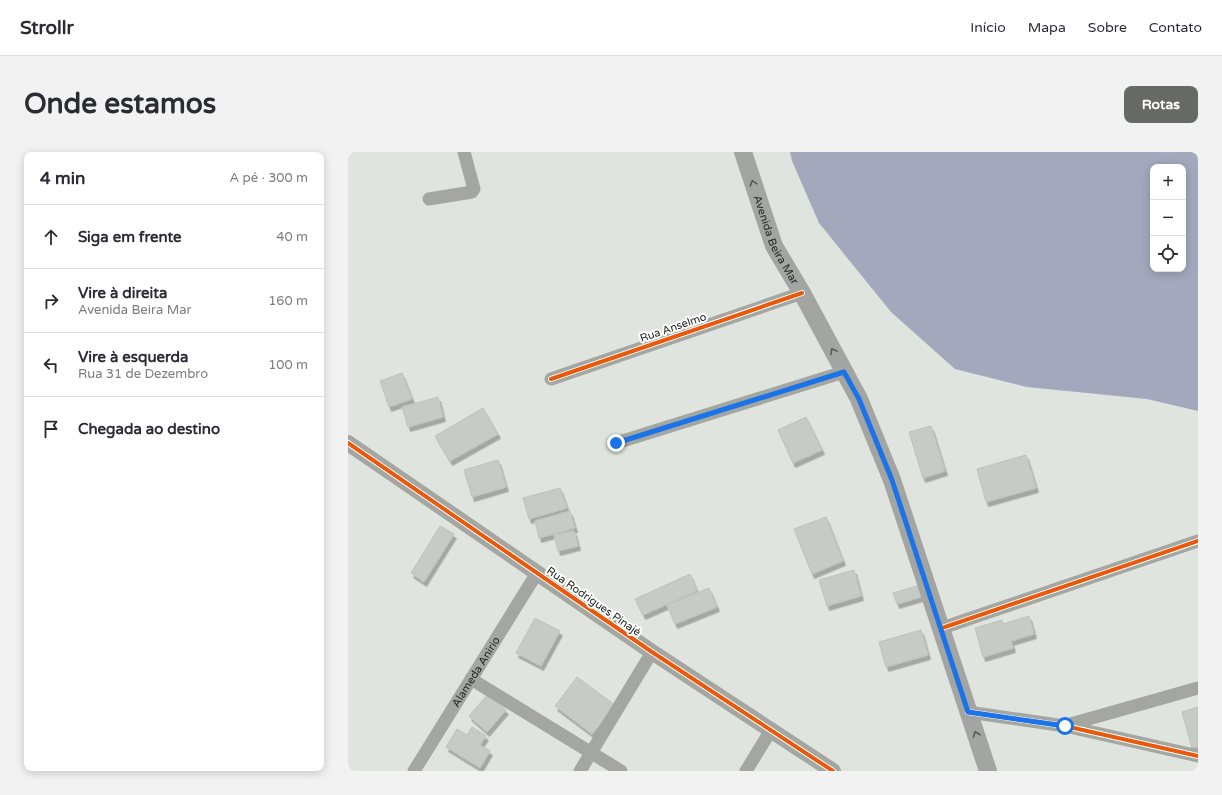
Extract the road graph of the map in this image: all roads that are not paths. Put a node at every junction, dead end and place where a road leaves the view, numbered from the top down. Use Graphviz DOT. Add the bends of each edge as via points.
graph roads {
  1 [pos="464,152"];
  2 [pos="743,152"];
  3 [pos="429,199"];
  4 [pos="802,293"];
  5 [pos="844,372"];
  6 [pos="551,379"];
  7 [pos="348,443"];
  8 [pos="616,443"];
  9 [pos="1198,542"];
  10 [pos="537,573"];
  11 [pos="942,628"];
  12 [pos="652,652"];
  13 [pos="471,679"];
  14 [pos="1198,688"];
  15 [pos="968,712"];
  16 [pos="1065,726"];
  17 [pos="771,730"];
  18 [pos="591,753"];
  19 [pos="1198,756"];
  20 [pos="414,771"];
  21 [pos="580,771"];
  22 [pos="621,771"];
  23 [pos="746,771"];
  24 [pos="833,771"];
  25 [pos="988,771"];
  1 -- 3 [label="street" via="474,183 472,192"];
  4 -- 2 [label="main road, Avenida Beira Mar, one-way" via="774,246"];
  5 -- 4 [label="main road, Avenida Beira Mar, one-way"];
  4 -- 6 [label="street, Rua Anselmo"];
  5 -- 8 [label="street"];
  5 -- 11 [label="main road, Avenida Beira Mar" via="859,399 892,480"];
  7 -- 10 [label="street, Rua Rodrigues Pinajé"];
  9 -- 11 [label="street"];
  10 -- 12 [label="street, Rua Rodrigues Pinajé"];
  10 -- 13 [label="street, Alameda Anirio"];
  11 -- 15 [label="main road, Avenida Beira Mar"];
  12 -- 17 [label="street, Rua Rodrigues Pinajé"];
  12 -- 18 [label="street"];
  13 -- 18 [label="street"];
  13 -- 20 [label="street, Alameda Anirio"];
  14 -- 16 [label="street"];
  15 -- 16 [label="street"];
  25 -- 15 [label="main road, Avenida Beira Mar, one-way"];
  16 -- 19 [label="street"];
  17 -- 23 [label="street"];
  17 -- 24 [label="street, Rua Rodrigues Pinajé"];
  18 -- 21 [label="street"];
  18 -- 22 [label="street"];
}
